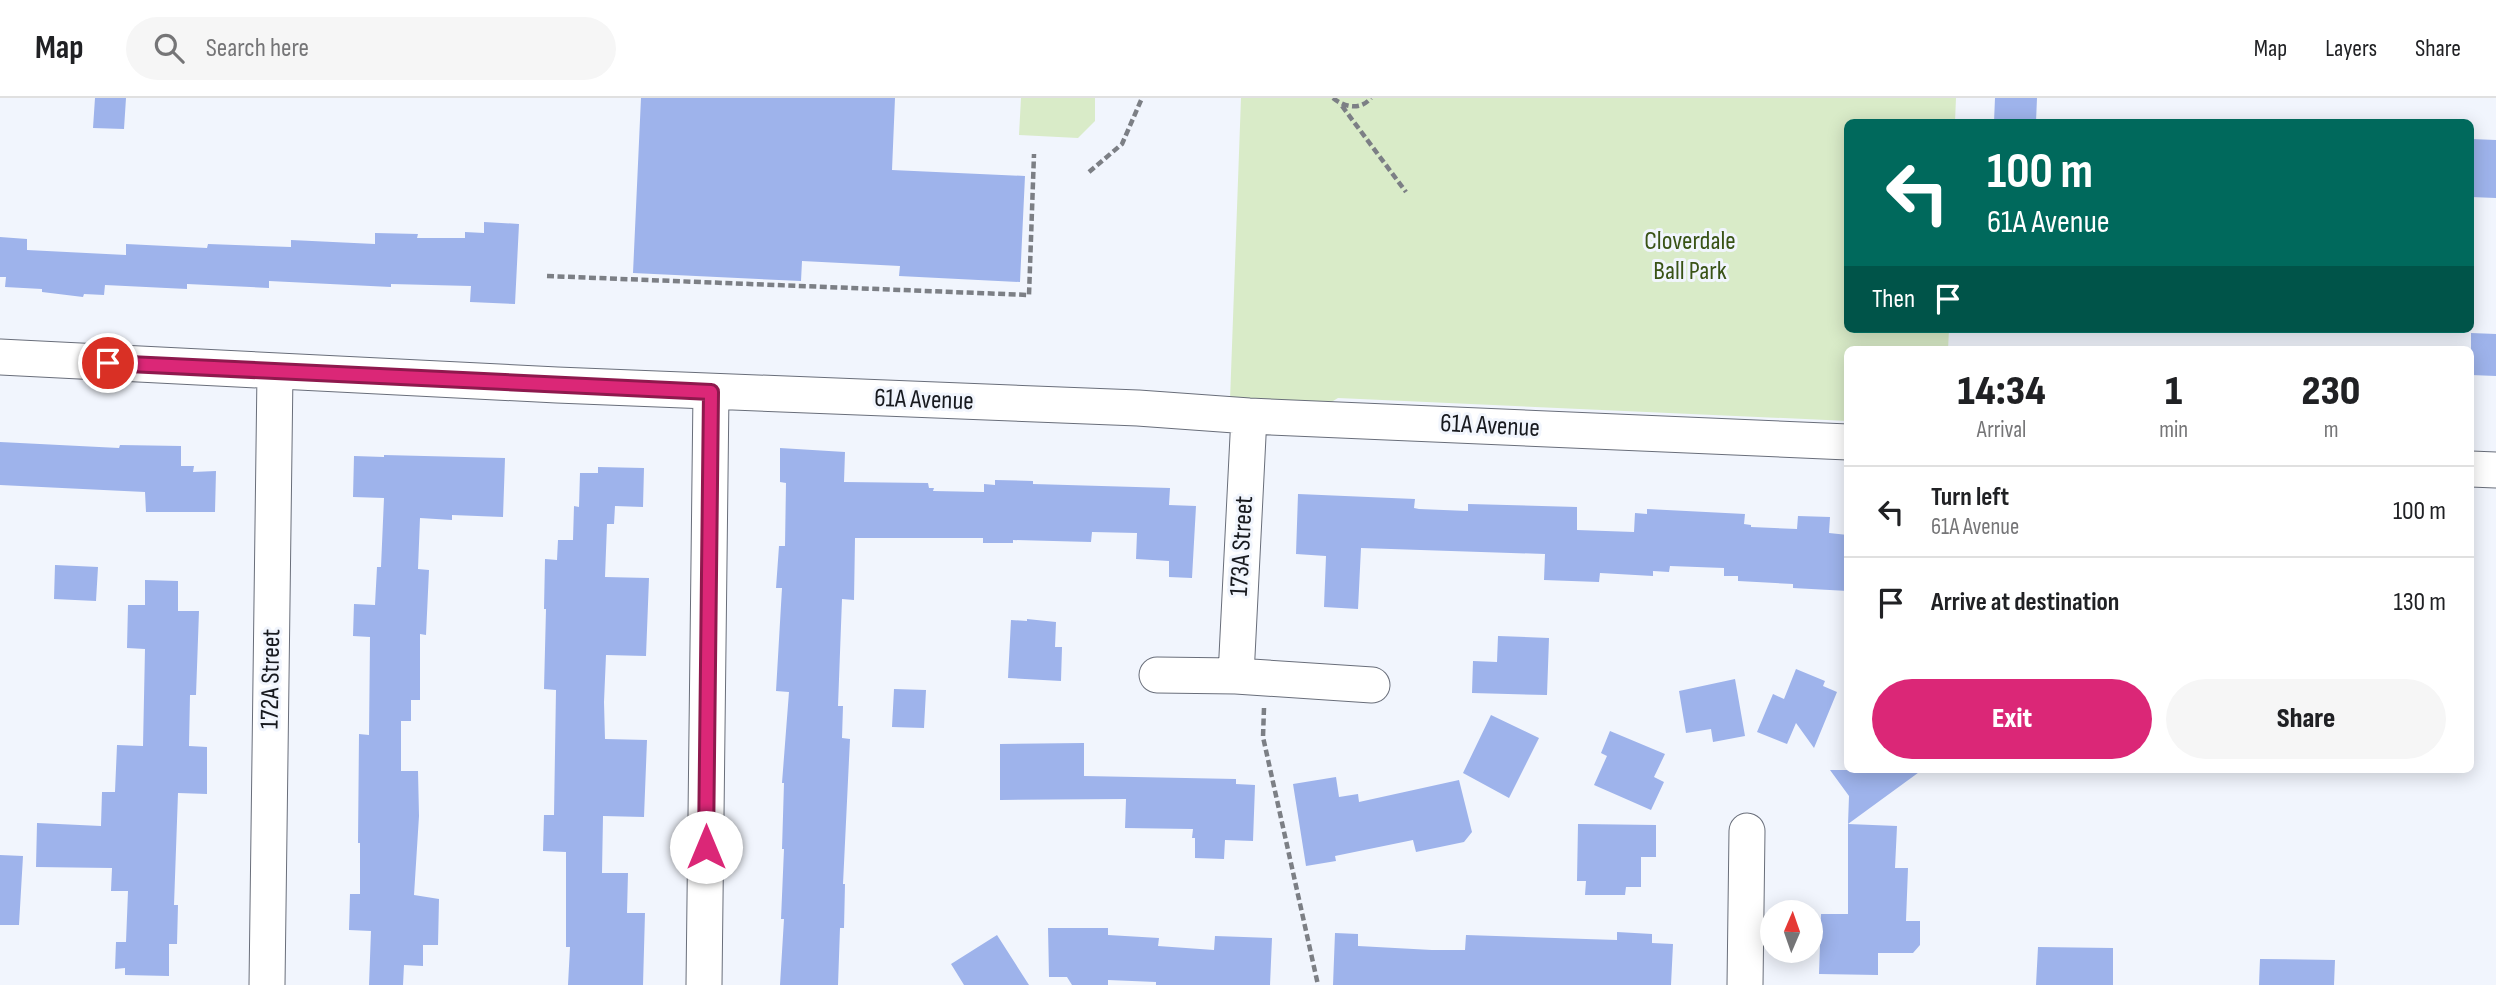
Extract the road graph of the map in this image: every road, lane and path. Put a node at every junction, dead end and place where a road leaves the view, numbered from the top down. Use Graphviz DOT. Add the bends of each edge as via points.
graph roads {
  1 [pos="1142,98"];
  2 [pos="1332,98"];
  3 [pos="1370,98"];
  4 [pos="1342,106"];
  5 [pos="1034,154"];
  6 [pos="1089,172"];
  7 [pos="1406,192"];
  8 [pos="547,276"];
  9 [pos="0,357"];
  10 [pos="275,372"];
  11 [pos="711,392"];
  12 [pos="1249,416"];
  13 [pos="1844,442"];
  14 [pos="2474,469"];
  15 [pos="2496,470"];
  16 [pos="1157,675"];
  17 [pos="1236,676"];
  18 [pos="1372,685"];
  19 [pos="1264,697"];
  20 [pos="1747,831"];
  21 [pos="267,985"];
  22 [pos="704,985"];
  23 [pos="1318,985"];
  24 [pos="1745,985"];
  1 -- 6 [label="path" via="1122,144"];
  2 -- 4 [label="path"];
  3 -- 4 [label="path" via="1366,103"];
  4 -- 7 [label="path"];
  5 -- 8 [label="path" via="1029,295"];
  9 -- 10 [label="street, 61A Avenue"];
  10 -- 11 [label="street, 61A Avenue"];
  10 -- 21 [label="street, 172A Street"];
  11 -- 12 [label="street, 61A Avenue"];
  11 -- 22 [label="street"];
  12 -- 13 [label="street, 61A Avenue"];
  12 -- 17 [label="street, 173A Street"];
  14 -- 15 [label="street"];
  16 -- 17 [label="street"];
  17 -- 18 [label="street"];
  19 -- 23 [label="path" via="1263,737"];
  20 -- 24 [label="street"];
}
